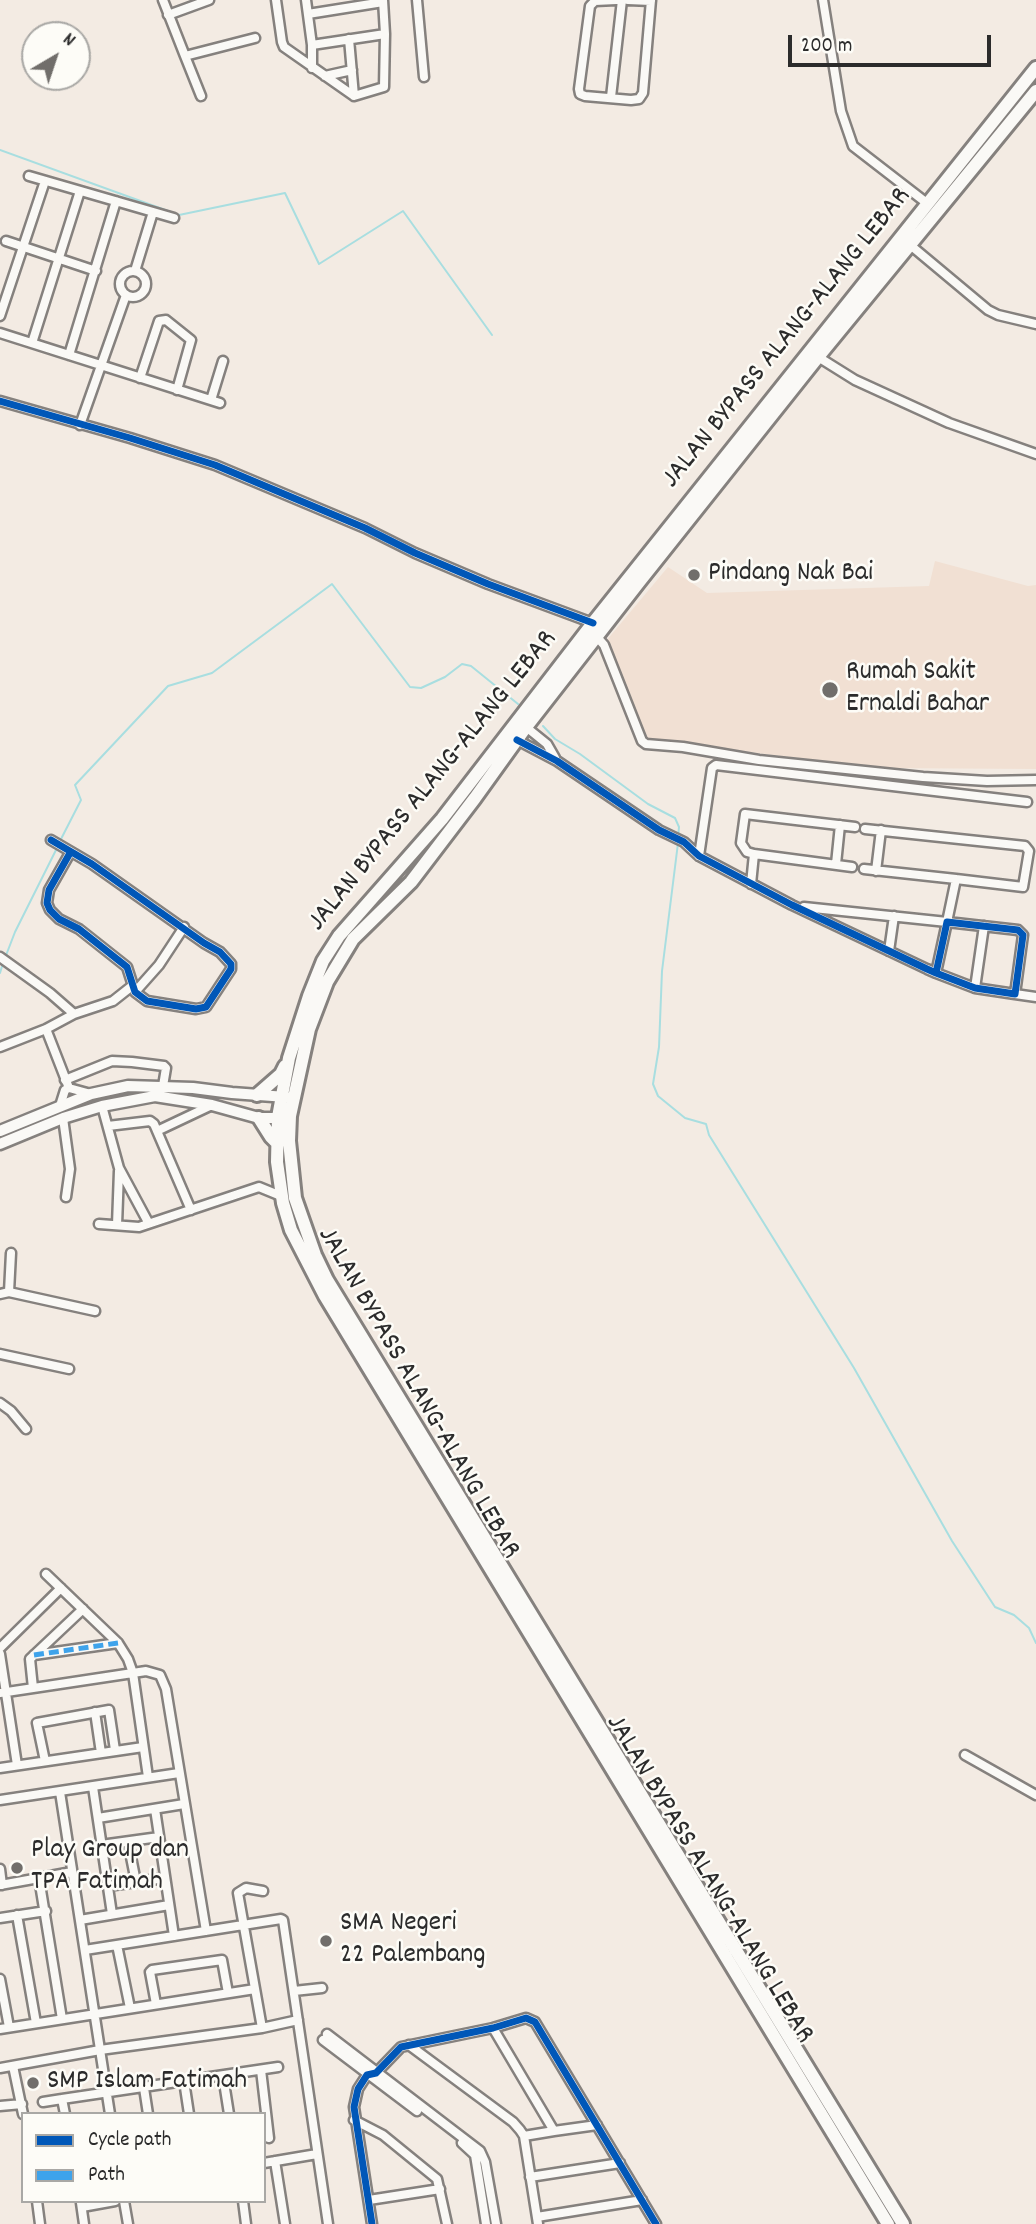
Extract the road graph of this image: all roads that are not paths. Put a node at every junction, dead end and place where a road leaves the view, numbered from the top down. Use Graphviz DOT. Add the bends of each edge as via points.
graph roads {
  1 [pos="163,0"];
  2 [pos="209,0"];
  3 [pos="276,0"];
  4 [pos="306,0"];
  5 [pos="417,0"];
  6 [pos="616,0"];
  7 [pos="622,0"];
  8 [pos="628,0"];
  9 [pos="651,0"];
  10 [pos="823,0"];
  11 [pos="383,1"];
  12 [pos="595,1"];
  13 [pos="308,14"];
  14 [pos="169,15"];
  15 [pos="385,34"];
  16 [pos="255,38"];
  17 [pos="349,39"];
  18 [pos="312,44"];
  19 [pos="185,57"];
  20 [pos="312,68"];
  21 [pos="1036,68"];
  22 [pos="352,70"];
  23 [pos="324,76"];
  24 [pos="424,77"];
  25 [pos="1036,91"];
  26 [pos="201,96"];
  27 [pos="354,96"];
  28 [pos="611,97"];
  29 [pos="29,176"];
  30 [pos="45,181"];
  31 [pos="80,191"];
  32 [pos="116,201"];
  33 [pos="928,204"];
  34 [pos="153,212"];
  35 [pos="174,218"];
  36 [pos="6,241"];
  37 [pos="909,244"];
  38 [pos="22,247"];
  39 [pos="60,259"];
  40 [pos="96,271"];
  41 [pos="135,271"];
  42 [pos="126,295"];
  43 [pos="0,316"];
  44 [pos="1036,324"];
  45 [pos="0,333"];
  46 [pos="32,343"];
  47 [pos="814,354"];
  48 [pos="69,355"];
  49 [pos="223,361"];
  50 [pos="102,367"];
  51 [pos="140,378"];
  52 [pos="177,390"];
  53 [pos="0,401"];
  54 [pos="80,425"];
  55 [pos="1036,454"];
  56 [pos="593,623"];
  57 [pos="597,637"];
  58 [pos="528,717"];
  59 [pos="517,740"];
  60 [pos="557,761"];
  61 [pos="1036,780"];
  62 [pos="1027,802"];
  63 [pos="841,825"];
  64 [pos="855,827"];
  65 [pos="865,829"];
  66 [pos="881,830"];
  67 [pos="54,842"];
  68 [pos="68,851"];
  69 [pos="754,854"];
  70 [pos="699,856"];
  71 [pos="836,864"];
  72 [pos="852,867"];
  73 [pos="864,869"];
  74 [pos="876,871"];
  75 [pos="956,879"];
  76 [pos="751,884"];
  77 [pos="792,905"];
  78 [pos="894,916"];
  79 [pos="947,922"];
  80 [pos="984,926"];
  81 [pos="184,927"];
  82 [pos="889,951"];
  83 [pos="0,957"];
  84 [pos="936,972"];
  85 [pos="975,988"];
  86 [pos="133,989"];
  87 [pos="1015,994"];
  88 [pos="1036,997"];
  89 [pos="74,1014"];
  90 [pos="46,1029"];
  91 [pos="0,1046"];
  92 [pos="289,1058"];
  93 [pos="67,1084"];
  94 [pos="163,1086"];
  95 [pos="91,1094"];
  96 [pos="254,1095"];
  97 [pos="287,1097"];
  98 [pos="212,1105"];
  99 [pos="60,1106"];
  100 [pos="102,1106"];
  101 [pos="255,1116"];
  102 [pos="63,1118"];
  103 [pos="284,1118"];
  104 [pos="108,1126"];
  105 [pos="0,1131"];
  106 [pos="157,1131"];
  107 [pos="0,1144"];
  108 [pos="278,1144"];
  109 [pos="119,1168"];
  110 [pos="281,1196"];
  111 [pos="66,1197"];
  112 [pos="191,1210"];
  113 [pos="148,1222"];
  114 [pos="99,1224"];
  115 [pos="117,1225"];
  116 [pos="11,1253"];
  117 [pos="4,1293"];
  118 [pos="95,1311"];
  119 [pos="0,1354"];
  120 [pos="69,1369"];
  121 [pos="0,1403"];
  122 [pos="26,1429"];
  123 [pos="46,1574"];
  124 [pos="61,1588"];
  125 [pos="83,1609"];
  126 [pos="118,1643"];
  127 [pos="0,1648"];
  128 [pos="0,1654"];
  129 [pos="34,1655"];
  130 [pos="133,1673"];
  131 [pos="33,1688"];
  132 [pos="3,1693"];
  133 [pos="95,1712"];
  134 [pos="143,1747"];
  135 [pos="115,1750"];
  136 [pos="102,1753"];
  137 [pos="965,1755"];
  138 [pos="45,1760"];
  139 [pos="17,1765"];
  140 [pos="0,1768"];
  141 [pos="179,1773"];
  142 [pos="148,1777"];
  143 [pos="93,1787"];
  144 [pos="60,1792"];
  145 [pos="1036,1795"];
  146 [pos="0,1800"];
  147 [pos="184,1804"];
  148 [pos="155,1809"];
  149 [pos="98,1818"];
  150 [pos="159,1837"];
  151 [pos="128,1842"];
  152 [pos="101,1845"];
  153 [pos="0,1870"];
  154 [pos="72,1872"];
  155 [pos="39,1878"];
  156 [pos="165,1878"];
  157 [pos="136,1882"];
  158 [pos="1,1885"];
  159 [pos="108,1886"];
  160 [pos="263,1891"];
  161 [pos="698,1900"];
  162 [pos="169,1905"];
  163 [pos="46,1911"];
  164 [pos="112,1914"];
  165 [pos="17,1915"];
  166 [pos="0,1918"];
  167 [pos="80,1920"];
  168 [pos="244,1925"];
  169 [pos="206,1931"];
  170 [pos="174,1936"];
  171 [pos="117,1945"];
  172 [pos="85,1950"];
  173 [pos="0,1979"];
  174 [pos="322,1987"];
  175 [pos="255,1989"];
  176 [pos="294,1991"];
  177 [pos="228,1993"];
  178 [pos="156,2004"];
  179 [pos="130,2008"];
  180 [pos="95,2014"];
  181 [pos="62,2019"];
  182 [pos="298,2020"];
  183 [pos="36,2023"];
  184 [pos="4,2028"];
  185 [pos="262,2028"];
  186 [pos="493,2028"];
  187 [pos="325,2037"];
  188 [pos="409,2045"];
  189 [pos="100,2050"];
  190 [pos="13,2066"];
  191 [pos="278,2067"];
  192 [pos="0,2068"];
  193 [pos="261,2070"];
  194 [pos="371,2074"];
  195 [pos="223,2076"];
  196 [pos="184,2081"];
  197 [pos="144,2088"];
  198 [pos="107,2091"];
  199 [pos="62,2099"];
  200 [pos="43,2102"];
  201 [pos="22,2104"];
  202 [pos="0,2106"];
  203 [pos="23,2112"];
  204 [pos="65,2112"];
  205 [pos="110,2112"];
  206 [pos="148,2112"];
  207 [pos="189,2112"];
  208 [pos="229,2112"];
  209 [pos="265,2112"];
  210 [pos="355,2120"];
  211 [pos="266,2123"];
  212 [pos="597,2125"];
  213 [pos="554,2131"];
  214 [pos="524,2136"];
  215 [pos="270,2138"];
  216 [pos="317,2154"];
  217 [pos="275,2161"];
  218 [pos="266,2162"];
  219 [pos="620,2163"];
  220 [pos="481,2164"];
  221 [pos="530,2177"];
  222 [pos="440,2189"];
  223 [pos="369,2200"];
  224 [pos="642,2200"];
  225 [pos="37,2203"];
  226 [pos="124,2203"];
  227 [pos="243,2203"];
  228 [pos="81,2204"];
  229 [pos="537,2220"];
  230 [pos="40,2224"];
  231 [pos="84,2224"];
  232 [pos="128,2224"];
  233 [pos="246,2224"];
  234 [pos="285,2224"];
  235 [pos="328,2224"];
  236 [pos="372,2224"];
  237 [pos="447,2224"];
  238 [pos="486,2224"];
  239 [pos="496,2224"];
  240 [pos="656,2224"];
  241 [pos="888,2224"];
  242 [pos="903,2224"];
  1 -- 14 [label="street"];
  2 -- 14 [label="street"];
  3 -- 20 [label="street" via="282,42"];
  4 -- 13 [label="street"];
  5 -- 24 [label="street"];
  6 -- 12 [label="street"];
  7 -- 28 [label="street"];
  8 -- 9 [label="street"];
  9 -- 28 [label="street" via="643,93 639,99"];
  10 -- 33 [label="street" via="841,111 853,146"];
  11 -- 13 [label="street"];
  11 -- 15 [label="street"];
  12 -- 28 [label="street" via="590,6 579,89 585,96"];
  13 -- 18 [label="street"];
  14 -- 19 [label="street"];
  15 -- 17 [label="street"];
  15 -- 27 [label="street" via="384,87"];
  16 -- 19 [label="street"];
  17 -- 18 [label="street"];
  17 -- 22 [label="street"];
  18 -- 20 [label="street"];
  19 -- 26 [label="street"];
  20 -- 23 [label="street"];
  21 -- 33 [label="highway, JALAN BYPASS ALANG-ALANG LEBAR"];
  22 -- 23 [label="street"];
  22 -- 27 [label="street"];
  23 -- 27 [label="street"];
  25 -- 37 [label="highway, JALAN BYPASS ALANG-ALANG LEBAR"];
  29 -- 30 [label="street"];
  30 -- 31 [label="street"];
  30 -- 38 [label="street"];
  31 -- 32 [label="street"];
  31 -- 39 [label="street"];
  32 -- 34 [label="street"];
  32 -- 40 [label="street"];
  33 -- 47 [label="highway, JALAN BYPASS ALANG-ALANG LEBAR"];
  34 -- 35 [label="street"];
  34 -- 41 [label="street"];
  36 -- 38 [label="street"];
  37 -- 44 [label="street" via="988,310"];
  37 -- 47 [label="highway, JALAN BYPASS ALANG-ALANG LEBAR"];
  38 -- 39 [label="street"];
  38 -- 43 [label="street"];
  39 -- 40 [label="street"];
  39 -- 46 [label="street"];
  40 -- 48 [label="street"];
  41 -- 42 [label="street" via="120,279"];
  41 -- 42 [label="street" via="145,279 145,288 135,297"];
  42 -- 50 [label="street"];
  45 -- 46 [label="street"];
  46 -- 48 [label="street"];
  47 -- 55 [label="street" via="855,380 949,423"];
  47 -- 56 [label="highway, JALAN BYPASS ALANG-ALANG LEBAR"];
  47 -- 57 [label="highway, JALAN BYPASS ALANG-ALANG LEBAR"];
  48 -- 50 [label="street"];
  49 -- 52 [label="street" via="216,401"];
  50 -- 51 [label="street"];
  50 -- 54 [label="street"];
  51 -- 52 [label="street"];
  51 -- 52 [label="street" via="159,321 166,320 191,340"];
  53 -- 54 [label="street"];
  54 -- 56 [label="street" via="241,475 415,554"];
  56 -- 58 [label="highway, JALAN BYPASS ALANG-ALANG LEBAR"];
  57 -- 58 [label="highway, JALAN BYPASS ALANG-ALANG LEBAR"];
  57 -- 61 [label="street" via="646,744 923,776"];
  58 -- 59 [label="highway, JALAN BYPASS ALANG-ALANG LEBAR"];
  58 -- 60 [label="street"];
  58 -- 92 [label="highway, JALAN BYPASS ALANG-ALANG LEBAR" via="339,936 323,961"];
  59 -- 60 [label="street"];
  59 -- 97 [label="highway, JALAN BYPASS ALANG-ALANG LEBAR" via="411,882 341,956 327,982"];
  60 -- 70 [label="street"];
  62 -- 70 [label="street" via="716,765"];
  63 -- 64 [label="street"];
  63 -- 69 [label="street" via="745,814 741,843"];
  63 -- 71 [label="street"];
  65 -- 66 [label="street"];
  66 -- 74 [label="street"];
  66 -- 75 [label="street" via="1025,846 1029,851 1023,887"];
  67 -- 68 [label="street"];
  68 -- 81 [label="street"];
  68 -- 86 [label="street" via="49,890 50,910 127,967"];
  69 -- 71 [label="street"];
  69 -- 76 [label="street"];
  70 -- 76 [label="street"];
  71 -- 72 [label="street"];
  73 -- 74 [label="street"];
  74 -- 75 [label="street"];
  75 -- 79 [label="street"];
  76 -- 77 [label="street"];
  77 -- 78 [label="street"];
  77 -- 82 [label="street"];
  78 -- 79 [label="street"];
  78 -- 82 [label="street"];
  79 -- 80 [label="street"];
  79 -- 84 [label="street"];
  80 -- 85 [label="street"];
  80 -- 87 [label="street" via="1018,930 1023,935"];
  81 -- 86 [label="street" via="159,965"];
  81 -- 86 [label="street" via="231,964 206,1007 153,1003"];
  82 -- 84 [label="street"];
  83 -- 89 [label="street"];
  84 -- 85 [label="street"];
  85 -- 87 [label="street"];
  86 -- 89 [label="street"];
  87 -- 88 [label="street"];
  89 -- 90 [label="street"];
  90 -- 91 [label="street"];
  90 -- 93 [label="street"];
  92 -- 96 [label="highway" via="281,1074"];
  92 -- 97 [label="highway, JALAN BYPASS ALANG-ALANG LEBAR"];
  93 -- 94 [label="street" via="112,1061 166,1066"];
  93 -- 95 [label="street"];
  93 -- 99 [label="street"];
  94 -- 95 [label="street" via="128,1086"];
  94 -- 96 [label="street"];
  95 -- 99 [label="street"];
  96 -- 97 [label="street"];
  96 -- 101 [label="street"];
  97 -- 103 [label="highway, JALAN BYPASS ALANG-ALANG LEBAR"];
  98 -- 100 [label="street" via="156,1096"];
  98 -- 101 [label="street"];
  98 -- 106 [label="street"];
  99 -- 105 [label="street"];
  100 -- 102 [label="street"];
  100 -- 104 [label="street"];
  101 -- 103 [label="street"];
  101 -- 108 [label="highway"];
  102 -- 107 [label="street"];
  102 -- 111 [label="street" via="70,1169"];
  103 -- 108 [label="highway, JALAN BYPASS ALANG-ALANG LEBAR"];
  103 -- 161 [label="highway, JALAN BYPASS ALANG-ALANG LEBAR" via="295,1198 327,1280"];
  104 -- 106 [label="street" via="150,1121"];
  104 -- 109 [label="street"];
  106 -- 112 [label="street"];
  108 -- 110 [label="highway, JALAN BYPASS ALANG-ALANG LEBAR"];
  109 -- 113 [label="street"];
  109 -- 115 [label="street"];
  110 -- 112 [label="street" via="259,1186"];
  110 -- 161 [label="highway, JALAN BYPASS ALANG-ALANG LEBAR" via="291,1230 325,1296"];
  112 -- 113 [label="street"];
  113 -- 115 [label="street" via="139,1227"];
  114 -- 115 [label="street"];
  116 -- 117 [label="street"];
  117 -- 118 [label="street"];
  119 -- 120 [label="street"];
  121 -- 122 [label="street"];
  123 -- 124 [label="street"];
  124 -- 125 [label="street"];
  124 -- 127 [label="street"];
  125 -- 126 [label="street"];
  125 -- 129 [label="street"];
  126 -- 129 [label="street"];
  126 -- 130 [label="street"];
  128 -- 132 [label="street"];
  129 -- 131 [label="street" via="30,1659"];
  130 -- 131 [label="street"];
  130 -- 134 [label="street"];
  130 -- 141 [label="street" via="155,1672 163,1681"];
  131 -- 132 [label="street"];
  132 -- 139 [label="street"];
  133 -- 135 [label="street" via="109,1710"];
  133 -- 136 [label="street"];
  133 -- 138 [label="street" via="37,1723"];
  134 -- 135 [label="street"];
  134 -- 142 [label="street"];
  135 -- 136 [label="street"];
  136 -- 138 [label="street"];
  137 -- 145 [label="street"];
  138 -- 139 [label="street"];
  139 -- 140 [label="street"];
  141 -- 142 [label="street"];
  141 -- 147 [label="street"];
  142 -- 143 [label="street"];
  143 -- 144 [label="street"];
  143 -- 149 [label="street"];
  144 -- 146 [label="street"];
  144 -- 154 [label="street"];
  147 -- 148 [label="street"];
  147 -- 169 [label="street"];
  148 -- 149 [label="street"];
  148 -- 150 [label="street"];
  149 -- 152 [label="street"];
  150 -- 151 [label="street"];
  150 -- 156 [label="street"];
  151 -- 152 [label="street"];
  151 -- 157 [label="street"];
  152 -- 159 [label="street"];
  153 -- 158 [label="street"];
  154 -- 155 [label="street"];
  154 -- 167 [label="street"];
  155 -- 158 [label="street"];
  155 -- 163 [label="street"];
  156 -- 157 [label="street"];
  156 -- 162 [label="street"];
  157 -- 159 [label="street"];
  159 -- 164 [label="street"];
  160 -- 168 [label="street" via="246,1888 238,1892"];
  161 -- 241 [label="highway, JALAN BYPASS ALANG-ALANG LEBAR"];
  161 -- 242 [label="highway, JALAN BYPASS ALANG-ALANG LEBAR"];
  162 -- 164 [label="street"];
  162 -- 170 [label="street"];
  163 -- 165 [label="street"];
  163 -- 181 [label="street"];
  164 -- 167 [label="street"];
  165 -- 166 [label="street"];
  165 -- 183 [label="street"];
  167 -- 172 [label="street"];
  168 -- 169 [label="street"];
  168 -- 175 [label="street"];
  168 -- 176 [label="street" via="283,1920"];
  169 -- 170 [label="street"];
  170 -- 171 [label="street"];
  171 -- 172 [label="street"];
  171 -- 179 [label="street"];
  172 -- 180 [label="street"];
  173 -- 184 [label="street"];
  174 -- 176 [label="street"];
  175 -- 177 [label="street"];
  175 -- 185 [label="street"];
  176 -- 182 [label="street"];
  177 -- 178 [label="street"];
  177 -- 178 [label="street" via="222,1960 152,1970"];
  178 -- 179 [label="street"];
  179 -- 180 [label="street"];
  180 -- 181 [label="street"];
  180 -- 189 [label="street"];
  181 -- 183 [label="street"];
  182 -- 185 [label="street"];
  182 -- 216 [label="street"];
  183 -- 184 [label="street"];
  185 -- 189 [label="street"];
  186 -- 188 [label="street"];
  186 -- 212 [label="street" via="526,2018 535,2022"];
  186 -- 213 [label="street"];
  187 -- 194 [label="street"];
  188 -- 194 [label="street" via="396,2050"];
  188 -- 214 [label="street" via="513,2122"];
  189 -- 190 [label="street"];
  189 -- 198 [label="street"];
  190 -- 192 [label="street"];
  190 -- 201 [label="street"];
  191 -- 193 [label="street"];
  193 -- 195 [label="street"];
  193 -- 209 [label="street"];
  194 -- 210 [label="street" via="355,2098"];
  194 -- 220 [label="street" via="467,2140 480,2151"];
  195 -- 196 [label="street"];
  195 -- 208 [label="street"];
  196 -- 197 [label="street"];
  196 -- 207 [label="street"];
  197 -- 198 [label="street"];
  197 -- 206 [label="street"];
  198 -- 199 [label="street"];
  198 -- 205 [label="street"];
  199 -- 200 [label="street"];
  199 -- 204 [label="street"];
  201 -- 202 [label="street"];
  201 -- 203 [label="street"];
  210 -- 222 [label="street" via="383,2135 437,2179"];
  210 -- 223 [label="street"];
  211 -- 215 [label="street"];
  212 -- 213 [label="street"];
  212 -- 219 [label="street"];
  213 -- 214 [label="street"];
  214 -- 221 [label="street"];
  216 -- 217 [label="street"];
  216 -- 235 [label="street"];
  217 -- 218 [label="street"];
  217 -- 234 [label="street"];
  219 -- 221 [label="street"];
  219 -- 224 [label="street"];
  220 -- 238 [label="street"];
  220 -- 239 [label="street"];
  221 -- 229 [label="street"];
  222 -- 223 [label="street"];
  222 -- 237 [label="street"];
  223 -- 236 [label="street"];
  224 -- 229 [label="street"];
  224 -- 240 [label="street"];
  225 -- 230 [label="street"];
  226 -- 232 [label="street"];
  227 -- 233 [label="street"];
  228 -- 231 [label="street"];
}
